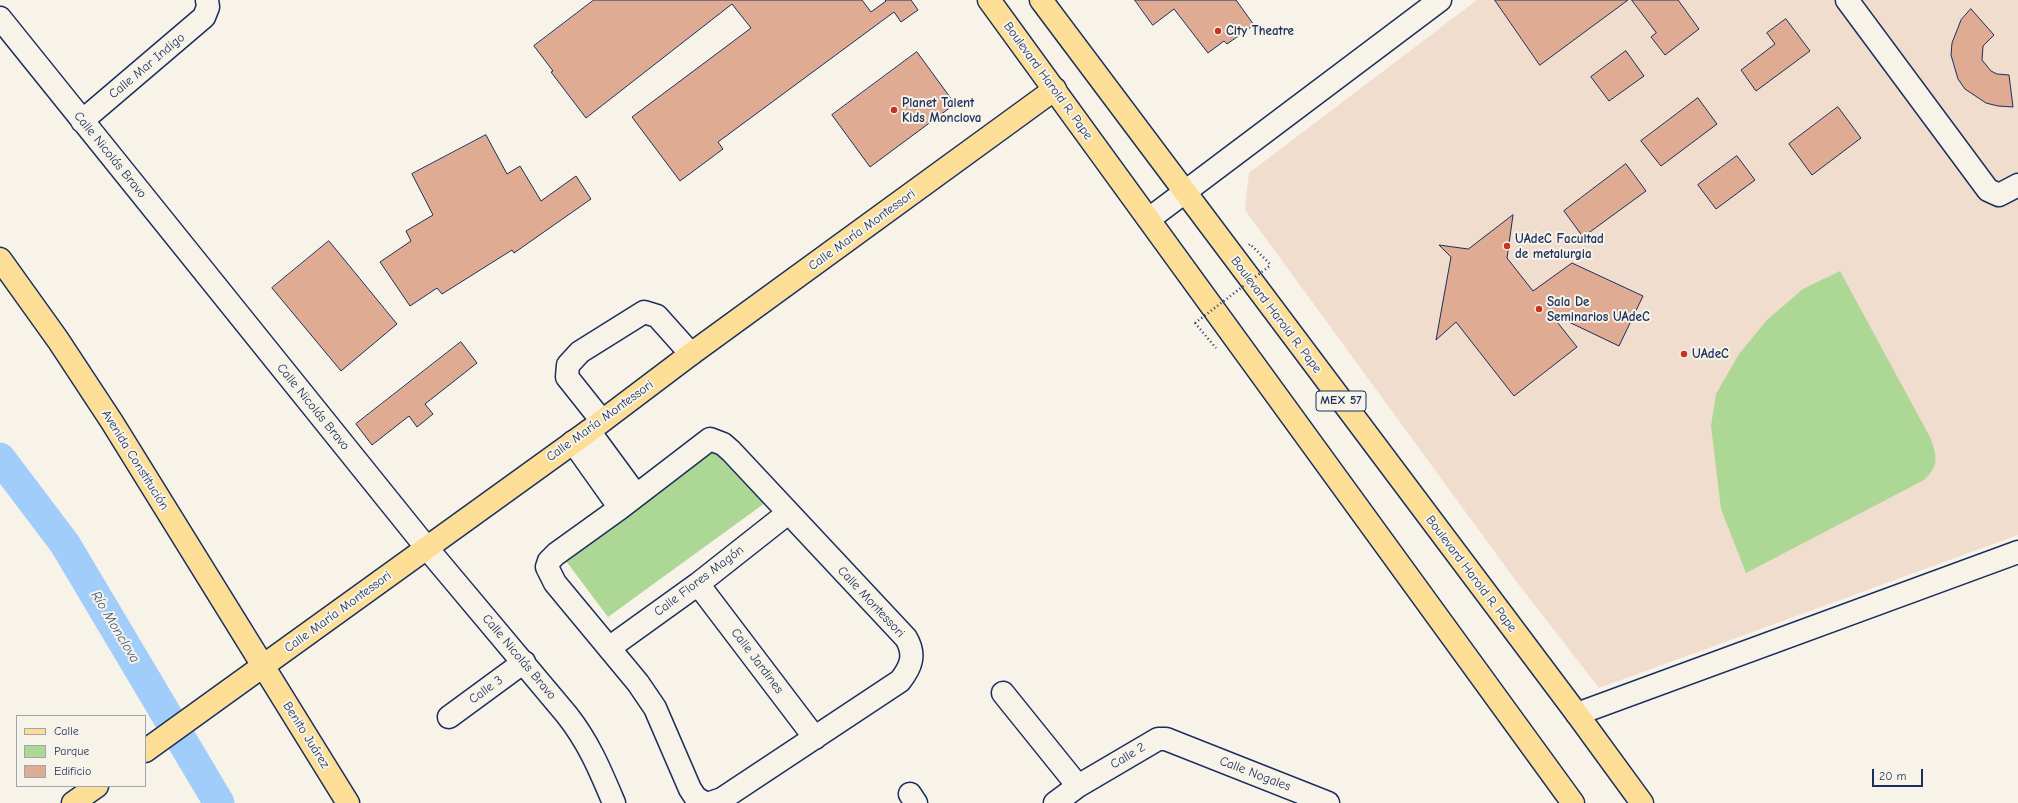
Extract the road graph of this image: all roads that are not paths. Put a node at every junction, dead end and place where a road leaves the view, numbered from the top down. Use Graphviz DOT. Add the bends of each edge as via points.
graph roads {
  1 [pos="989,0"];
  2 [pos="1041,0"];
  3 [pos="1440,0"];
  4 [pos="1847,0"];
  5 [pos="208,4"];
  6 [pos="0,18"];
  7 [pos="1055,89"];
  8 [pos="82,121"];
  9 [pos="2018,185"];
  10 [pos="1184,193"];
  11 [pos="1149,220"];
  12 [pos="0,259"];
  13 [pos="691,354"];
  14 [pos="588,431"];
  15 [pos="628,502"];
  16 [pos="788,513"];
  17 [pos="426,547"];
  18 [pos="2018,552"];
  19 [pos="698,584"];
  20 [pos="609,648"];
  21 [pos="524,662"];
  22 [pos="264,667"];
  23 [pos="1003,693"];
  24 [pos="1577,714"];
  25 [pos="449,717"];
  26 [pos="816,738"];
  27 [pos="1182,745"];
  28 [pos="146,750"];
  29 [pos="1078,786"];
  30 [pos="96,787"];
  31 [pos="1321,802"];
  32 [pos="73,803"];
  33 [pos="348,803"];
  34 [pos="614,803"];
  35 [pos="705,803"];
  36 [pos="710,803"];
  37 [pos="1055,803"];
  38 [pos="1573,803"];
  39 [pos="1642,803"];
  1 -- 7 [label="main road, Boulevard Harold R. Pape"];
  2 -- 10 [label="main road, Boulevard Harold R. Pape / MEX 57"];
  3 -- 10 [label="street"];
  4 -- 9 [label="street" via="1988,190 1999,195"];
  5 -- 8 [label="street, Calle Mar Indigo" via="204,17"];
  6 -- 8 [label="street, Calle Nicolás Bravo"];
  7 -- 11 [label="main road, Boulevard Harold R. Pape"];
  7 -- 13 [label="main road, Calle María Montessori"];
  8 -- 17 [label="street, Calle Nicolás Bravo"];
  10 -- 11 [label="street"];
  10 -- 24 [label="main road, Boulevard Harold R. Pape / MEX 57"];
  11 -- 38 [label="main road, Boulevard Harold R. Pape"];
  12 -- 22 [label="main road, Avenida Constitución" via="54,334 112,422"];
  13 -- 14 [label="main road, Calle María Montessori"];
  13 -- 14 [label="street" via="657,316 644,312 580,352 568,365 567,377"];
  14 -- 15 [label="street"];
  14 -- 17 [label="main road, Calle María Montessori"];
  15 -- 16 [label="street, Calle Montessori" via="710,439 723,444 731,451"];
  15 -- 20 [label="street, Calle Montessori" via="556,554 547,567 555,583"];
  16 -- 19 [label="street, Calle Flores Magón"];
  16 -- 26 [label="street, Calle Montessori" via="906,638 912,659 909,671 900,681"];
  17 -- 21 [label="street, Calle Nicolás Bravo"];
  17 -- 22 [label="main road, Calle María Montessori"];
  18 -- 24 [label="street"];
  19 -- 20 [label="street, Calle Flores Magón"];
  19 -- 26 [label="street, Calle Jardines"];
  20 -- 35 [label="street, Calle Montessori" via="638,682 655,708 690,789 696,798"];
  21 -- 25 [label="street, Calle 3"];
  21 -- 34 [label="street, Calle Nicolás Bravo" via="583,735"];
  22 -- 28 [label="main road, Calle María Montessori"];
  22 -- 33 [label="main road, Benito Juárez"];
  23 -- 29 [label="street"];
  24 -- 39 [label="main road, Boulevard Harold R. Pape / MEX 57"];
  26 -- 36 [label="street, Calle Montessori" via="722,799"];
  27 -- 29 [label="street, Calle 2" via="1158,739"];
  27 -- 31 [label="street, Calle Nogales"];
  29 -- 37 [label="street, Calle 2"];
  30 -- 32 [label="main road"];
}
